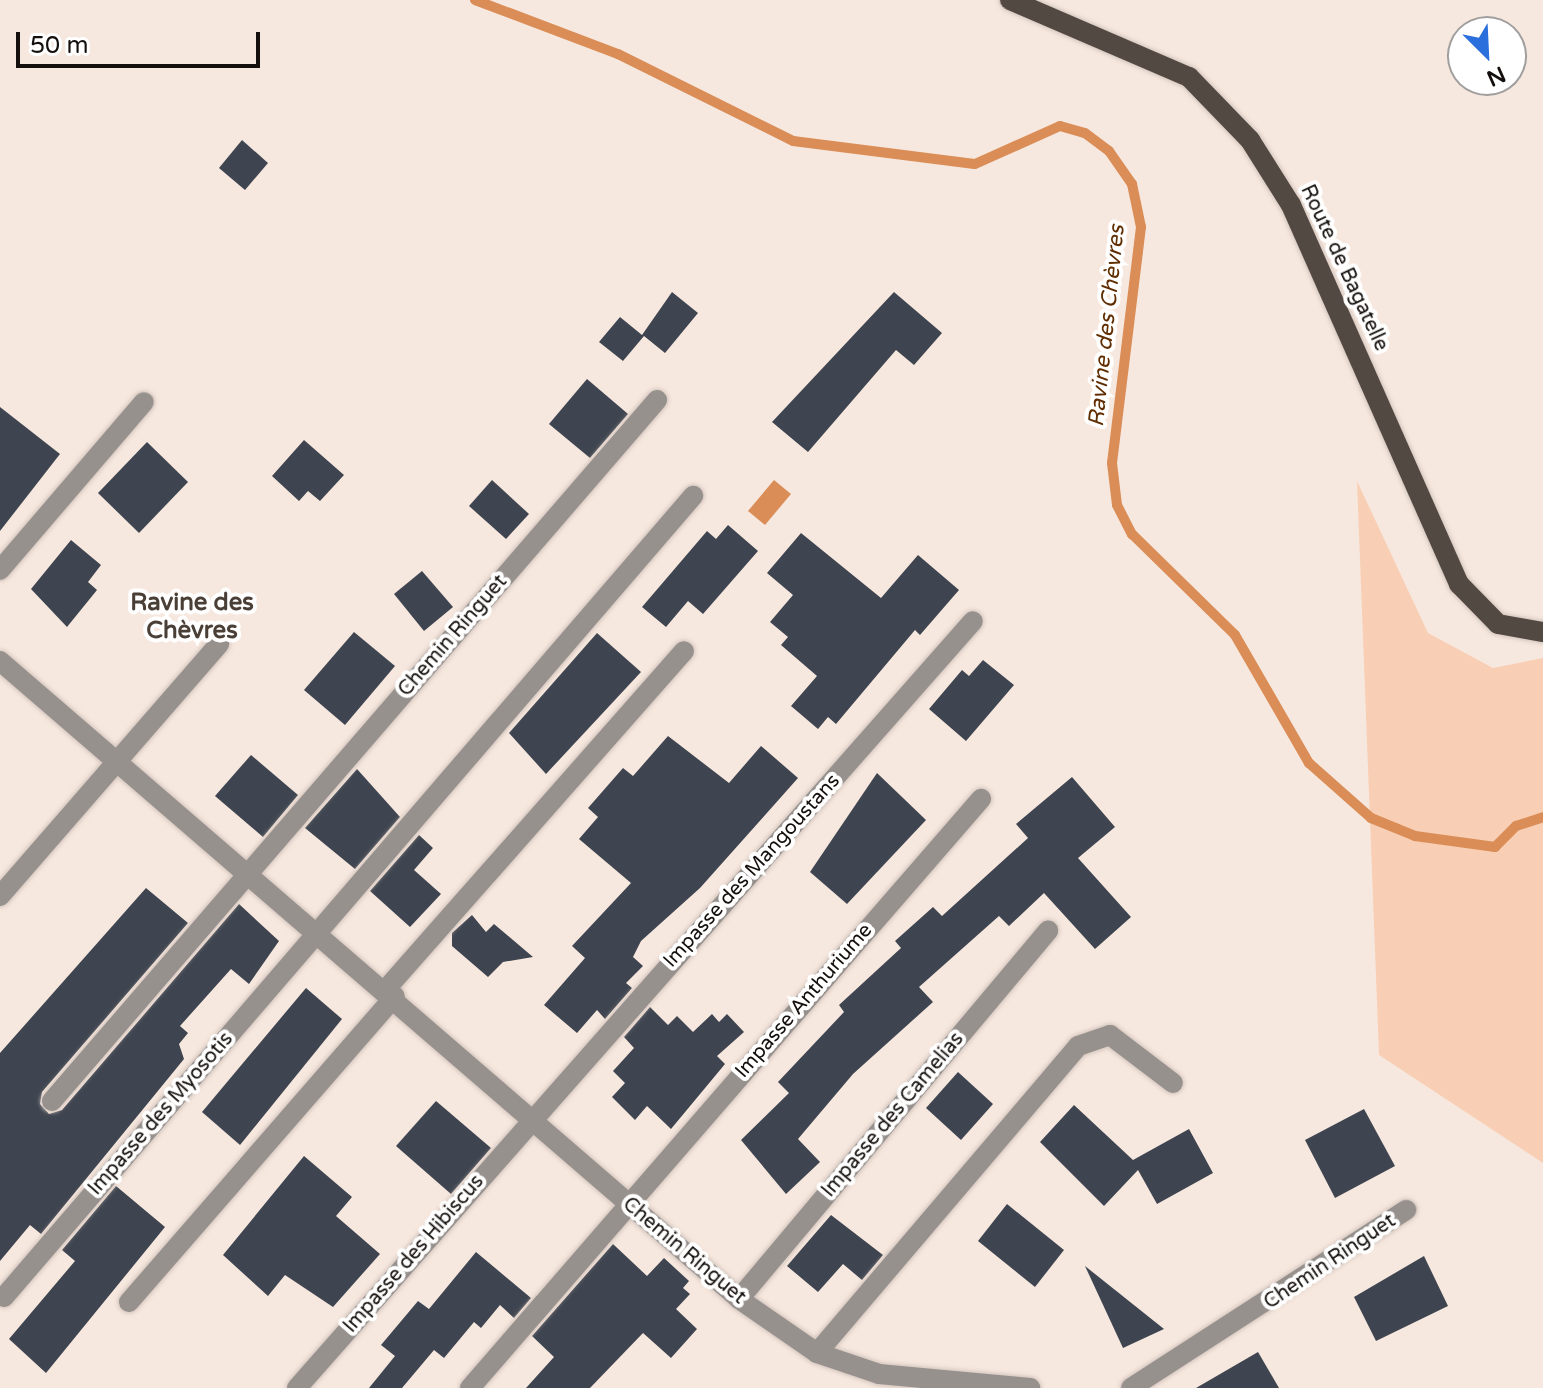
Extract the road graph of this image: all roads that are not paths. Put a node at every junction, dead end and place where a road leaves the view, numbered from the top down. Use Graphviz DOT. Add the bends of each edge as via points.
graph roads {
  1 [pos="1010,0"];
  2 [pos="657,400"];
  3 [pos="144,402"];
  4 [pos="693,496"];
  5 [pos="0,570"];
  6 [pos="973,621"];
  7 [pos="1543,632"];
  8 [pos="219,644"];
  9 [pos="684,651"];
  10 [pos="0,661"];
  11 [pos="118,760"];
  12 [pos="981,799"];
  13 [pos="250,872"];
  14 [pos="0,896"];
  15 [pos="319,930"];
  16 [pos="1048,931"];
  17 [pos="391,992"];
  18 [pos="1173,1083"];
  19 [pos="52,1101"];
  20 [pos="531,1120"];
  21 [pos="628,1202"];
  22 [pos="1406,1210"];
  23 [pos="4,1297"];
  24 [pos="739,1299"];
  25 [pos="129,1302"];
  26 [pos="817,1353"];
  27 [pos="297,1388"];
  28 [pos="470,1388"];
  29 [pos="1030,1388"];
  30 [pos="1131,1388"];
  1 -- 7 [label="main road, Route de Bagatelle" via="1189,77 1250,140 1291,205 1459,584 1498,624"];
  2 -- 13 [label="street, Chemin Ringuet"];
  3 -- 5 [label="street"];
  4 -- 15 [label="street"];
  6 -- 20 [label="street, Impasse des Mangoustans"];
  8 -- 11 [label="street"];
  9 -- 17 [label="street"];
  10 -- 11 [label="street, Chemin Ringuet"];
  11 -- 13 [label="street, Chemin Ringuet"];
  11 -- 14 [label="street"];
  12 -- 21 [label="street, Impasse Anthuriume"];
  13 -- 15 [label="street, Chemin Ringuet"];
  13 -- 19 [label="street, Chemin Ringuet"];
  15 -- 17 [label="street, Chemin Ringuet"];
  15 -- 23 [label="street, Impasse des Myosotis"];
  16 -- 24 [label="street, Impasse des Camelias"];
  17 -- 20 [label="street, Chemin Ringuet"];
  17 -- 25 [label="street"];
  18 -- 26 [label="street" via="1110,1035 1078,1046"];
  20 -- 21 [label="street, Chemin Ringuet"];
  20 -- 27 [label="street, Impasse des Hibiscus"];
  21 -- 24 [label="street, Chemin Ringuet"];
  21 -- 28 [label="street, Impasse Anthuriume"];
  22 -- 30 [label="street, Chemin Ringuet"];
  24 -- 26 [label="street, Chemin Ringuet"];
  26 -- 29 [label="street, Chemin Ringuet" via="879,1374"];
}
